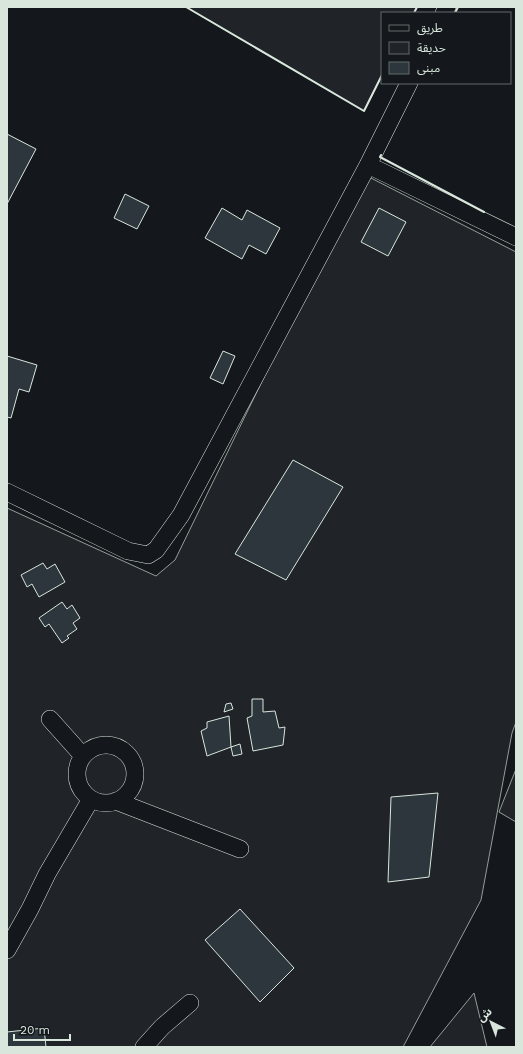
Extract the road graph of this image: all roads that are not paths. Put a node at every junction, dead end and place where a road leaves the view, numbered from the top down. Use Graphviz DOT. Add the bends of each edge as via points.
graph roads {
  1 [pos="408,84"];
  2 [pos="368,164"];
  3 [pos="516,237"];
  4 [pos="7,492"];
  5 [pos="50,719"];
  6 [pos="83,756"];
  7 [pos="91,799"];
  8 [pos="116,801"];
  9 [pos="240,849"];
  10 [pos="7,950"];
  11 [pos="190,1003"];
  12 [pos="144,1047"];
  1 -- 2 [label="street"];
  2 -- 3 [label="street"];
  2 -- 4 [label="street" via="181,515 156,550 148,555 128,551"];
  5 -- 6 [label="street"];
  6 -- 7 [label="street" via="77,771 77,779 80,787"];
  6 -- 8 [label="street" via="94,748 106,745 120,748 129,757 135,769 134,782 127,794"];
  7 -- 8 [label="street" via="99,802"];
  7 -- 10 [label="street"];
  8 -- 9 [label="street"];
  11 -- 12 [label="street" via="162,1027"];
}
